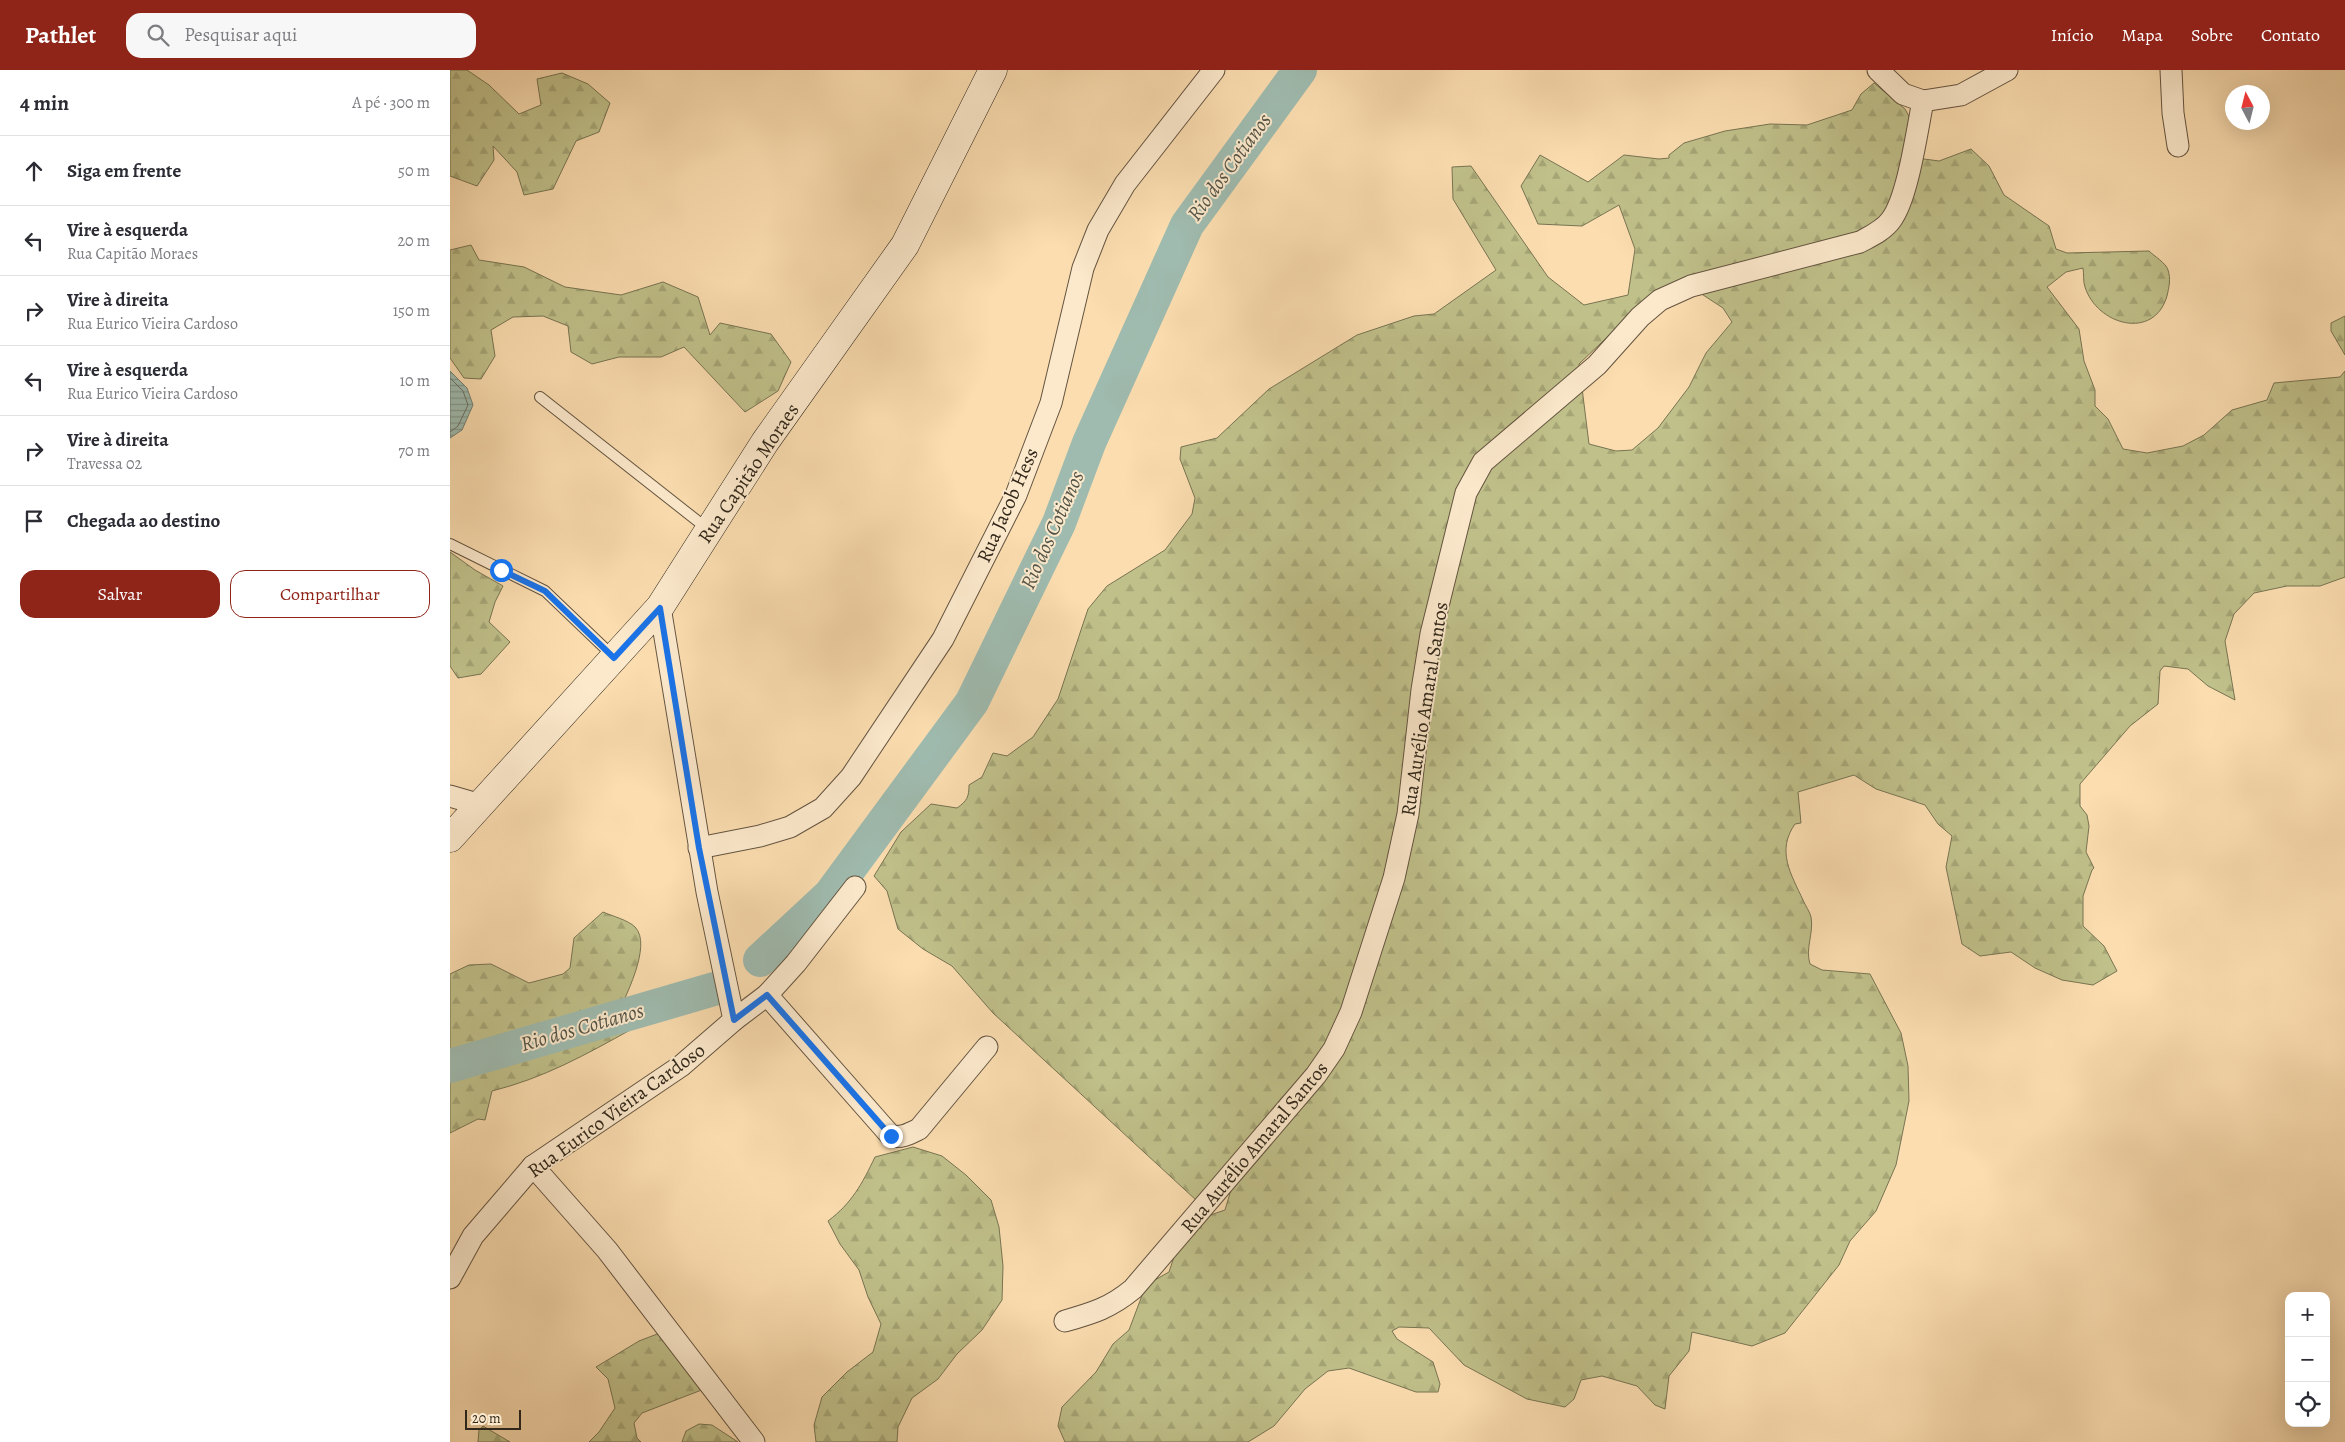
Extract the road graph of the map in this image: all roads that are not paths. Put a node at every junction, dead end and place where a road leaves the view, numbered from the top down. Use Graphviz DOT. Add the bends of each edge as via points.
graph roads {
  1 [pos="993,70"];
  2 [pos="1214,70"];
  3 [pos="1878,70"];
  4 [pos="2007,70"];
  5 [pos="2171,70"];
  6 [pos="1923,101"];
  7 [pos="2178,146"];
  8 [pos="540,397"];
  9 [pos="709,530"];
  10 [pos="450,544"];
  11 [pos="660,608"];
  12 [pos="614,658"];
  13 [pos="450,796"];
  14 [pos="481,804"];
  15 [pos="450,838"];
  16 [pos="699,848"];
  17 [pos="855,887"];
  18 [pos="767,995"];
  19 [pos="734,1020"];
  20 [pos="987,1047"];
  21 [pos="533,1166"];
  22 [pos="450,1278"];
  23 [pos="1064,1321"];
  24 [pos="754,1442"];
  1 -- 9 [label="street, Rua Capitão Moraes" via="905,245 765,442"];
  2 -- 16 [label="street, Rua Jacob Hess" via="1125,184 1098,230 1083,268 1051,403 1019,486 948,631 932,656 851,777 823,808 790,827"];
  3 -- 6 [label="street" via="1903,94"];
  4 -- 6 [label="street" via="1961,95"];
  5 -- 7 [label="street"];
  6 -- 23 [label="street, Rua Aurélio Amaral Santos" via="1901,204 1891,221 1878,232 1860,242 1691,286 1660,300 1640,317 1597,365 1492,454 1474,475 1466,493 1432,634 1422,690 1408,814 1394,878 1351,1012 1334,1049 1316,1075 1132,1289 1099,1312"];
  8 -- 9 [label="lane"];
  9 -- 11 [label="street, Rua Capitão Moraes"];
  10 -- 12 [label="lane" via="545,591"];
  11 -- 12 [label="street, Rua Capitão Moraes"];
  11 -- 16 [label="street"];
  12 -- 14 [label="street, Rua Capitão Moraes"];
  13 -- 14 [label="street"];
  14 -- 15 [label="street, Rua Capitão Moraes"];
  16 -- 19 [label="street"];
  17 -- 18 [label="street, Rua Eurico Vieira Cardoso"];
  18 -- 19 [label="street, Rua Eurico Vieira Cardoso"];
  18 -- 20 [label="street" via="891,1136 908,1135 919,1128"];
  19 -- 21 [label="street, Rua Eurico Vieira Cardoso" via="681,1066"];
  21 -- 22 [label="street, Rua Eurico Vieira Cardoso" via="473,1236"];
  21 -- 24 [label="street" via="607,1250"];
}
